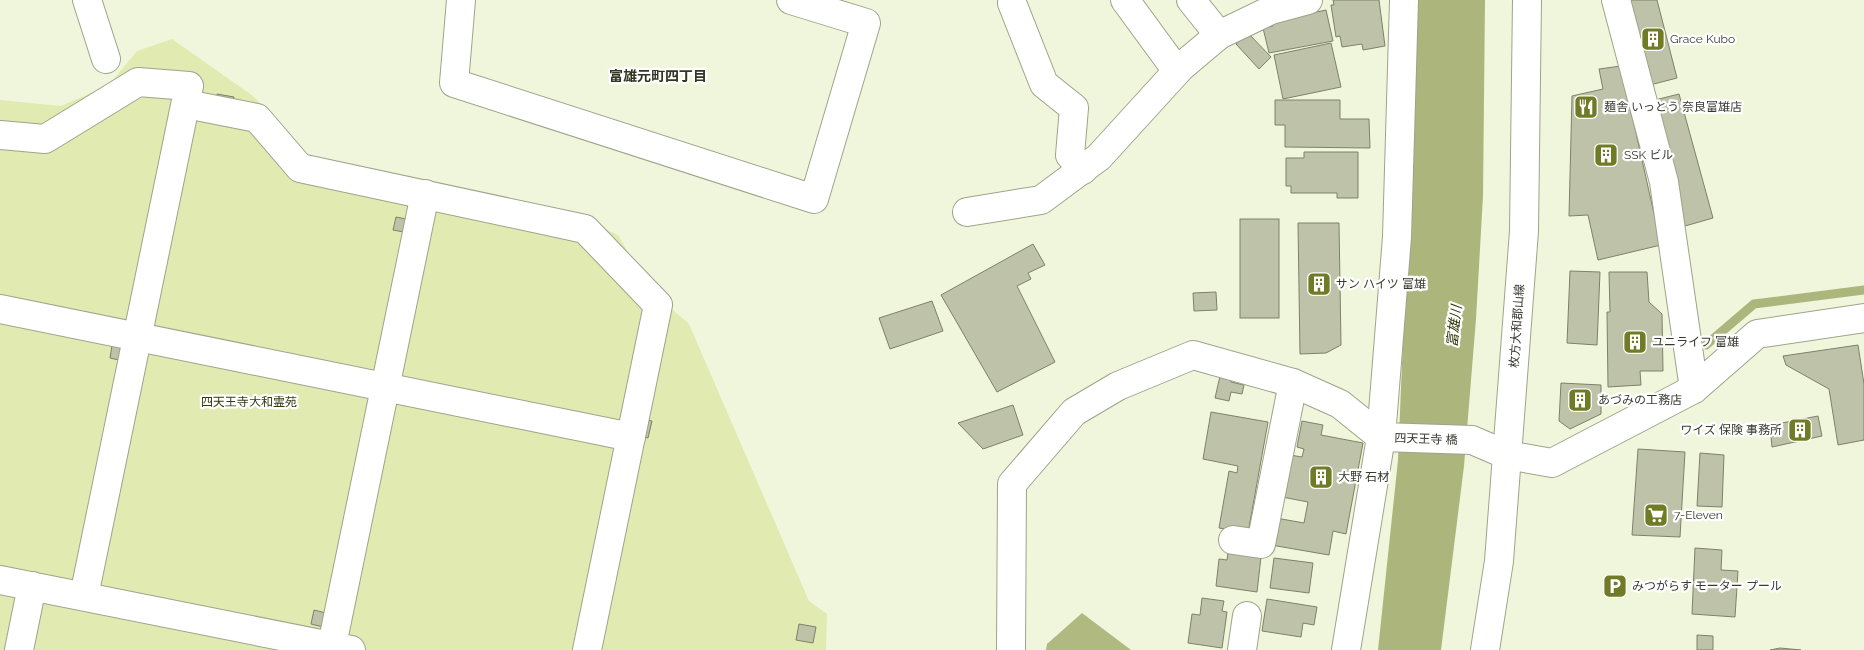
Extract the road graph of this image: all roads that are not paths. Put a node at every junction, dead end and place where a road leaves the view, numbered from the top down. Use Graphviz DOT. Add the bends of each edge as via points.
graph roads {
  1 [pos="87,0"];
  2 [pos="461,0"];
  3 [pos="791,0"];
  4 [pos="1125,0"];
  5 [pos="1191,0"];
  6 [pos="1308,0"];
  7 [pos="1404,0"];
  8 [pos="1527,0"];
  9 [pos="1616,0"];
  10 [pos="1012,3"];
  11 [pos="1219,35"];
  12 [pos="106,60"];
  13 [pos="1177,71"];
  14 [pos="186,104"];
  15 [pos="0,135"];
  16 [pos="1083,170"];
  17 [pos="425,194"];
  18 [pos="967,212"];
  19 [pos="0,309"];
  20 [pos="1864,318"];
  21 [pos="137,337"];
  22 [pos="1293,383"];
  23 [pos="385,388"];
  24 [pos="1694,389"];
  25 [pos="631,437"];
  26 [pos="1381,437"];
  27 [pos="1507,455"];
  28 [pos="1233,540"];
  29 [pos="0,580"];
  30 [pos="32,586"];
  31 [pos="84,596"];
  32 [pos="1247,616"];
  33 [pos="338,649"];
  34 [pos="19,650"];
  35 [pos="587,650"];
  36 [pos="1011,650"];
  37 [pos="1244,650"];
  38 [pos="1346,650"];
  39 [pos="1485,650"];
  1 -- 12 [label="street"];
  2 -- 3 [label="street" via="454,84 814,199 866,23"];
  4 -- 13 [label="street"];
  5 -- 11 [label="street"];
  6 -- 11 [label="street" via="1270,10"];
  7 -- 26 [label="street" via="1397,237"];
  8 -- 27 [label="street, 枚方大和郡山線" via="1524,231"];
  9 -- 24 [label="street" via="1664,182"];
  10 -- 16 [label="street" via="1044,84 1074,108 1070,156"];
  11 -- 13 [label="street"];
  13 -- 16 [label="street" via="1099,157"];
  14 -- 15 [label="street" via="189,86 138,82 45,139"];
  14 -- 17 [label="street" via="257,118 300,168"];
  14 -- 21 [label="street"];
  16 -- 18 [label="street" via="1041,200"];
  17 -- 23 [label="street"];
  17 -- 25 [label="street" via="586,229 658,305"];
  19 -- 21 [label="street"];
  20 -- 24 [label="street" via="1757,334"];
  21 -- 23 [label="street"];
  21 -- 31 [label="street"];
  22 -- 26 [label="street" via="1340,404"];
  22 -- 28 [label="street" via="1261,544"];
  22 -- 36 [label="street" via="1193,355 1118,386 1074,412 1012,484"];
  23 -- 25 [label="street"];
  23 -- 33 [label="street"];
  24 -- 27 [label="street" via="1552,463"];
  25 -- 35 [label="street"];
  26 -- 27 [label="street, 四天王寺 橋" via="1472,440"];
  26 -- 38 [label="street"];
  27 -- 39 [label="street, 枚方大和郡山線" via="1499,561"];
  29 -- 30 [label="street"];
  30 -- 31 [label="street"];
  30 -- 34 [label="street"];
  31 -- 33 [label="street"];
  32 -- 37 [label="street"];
}
